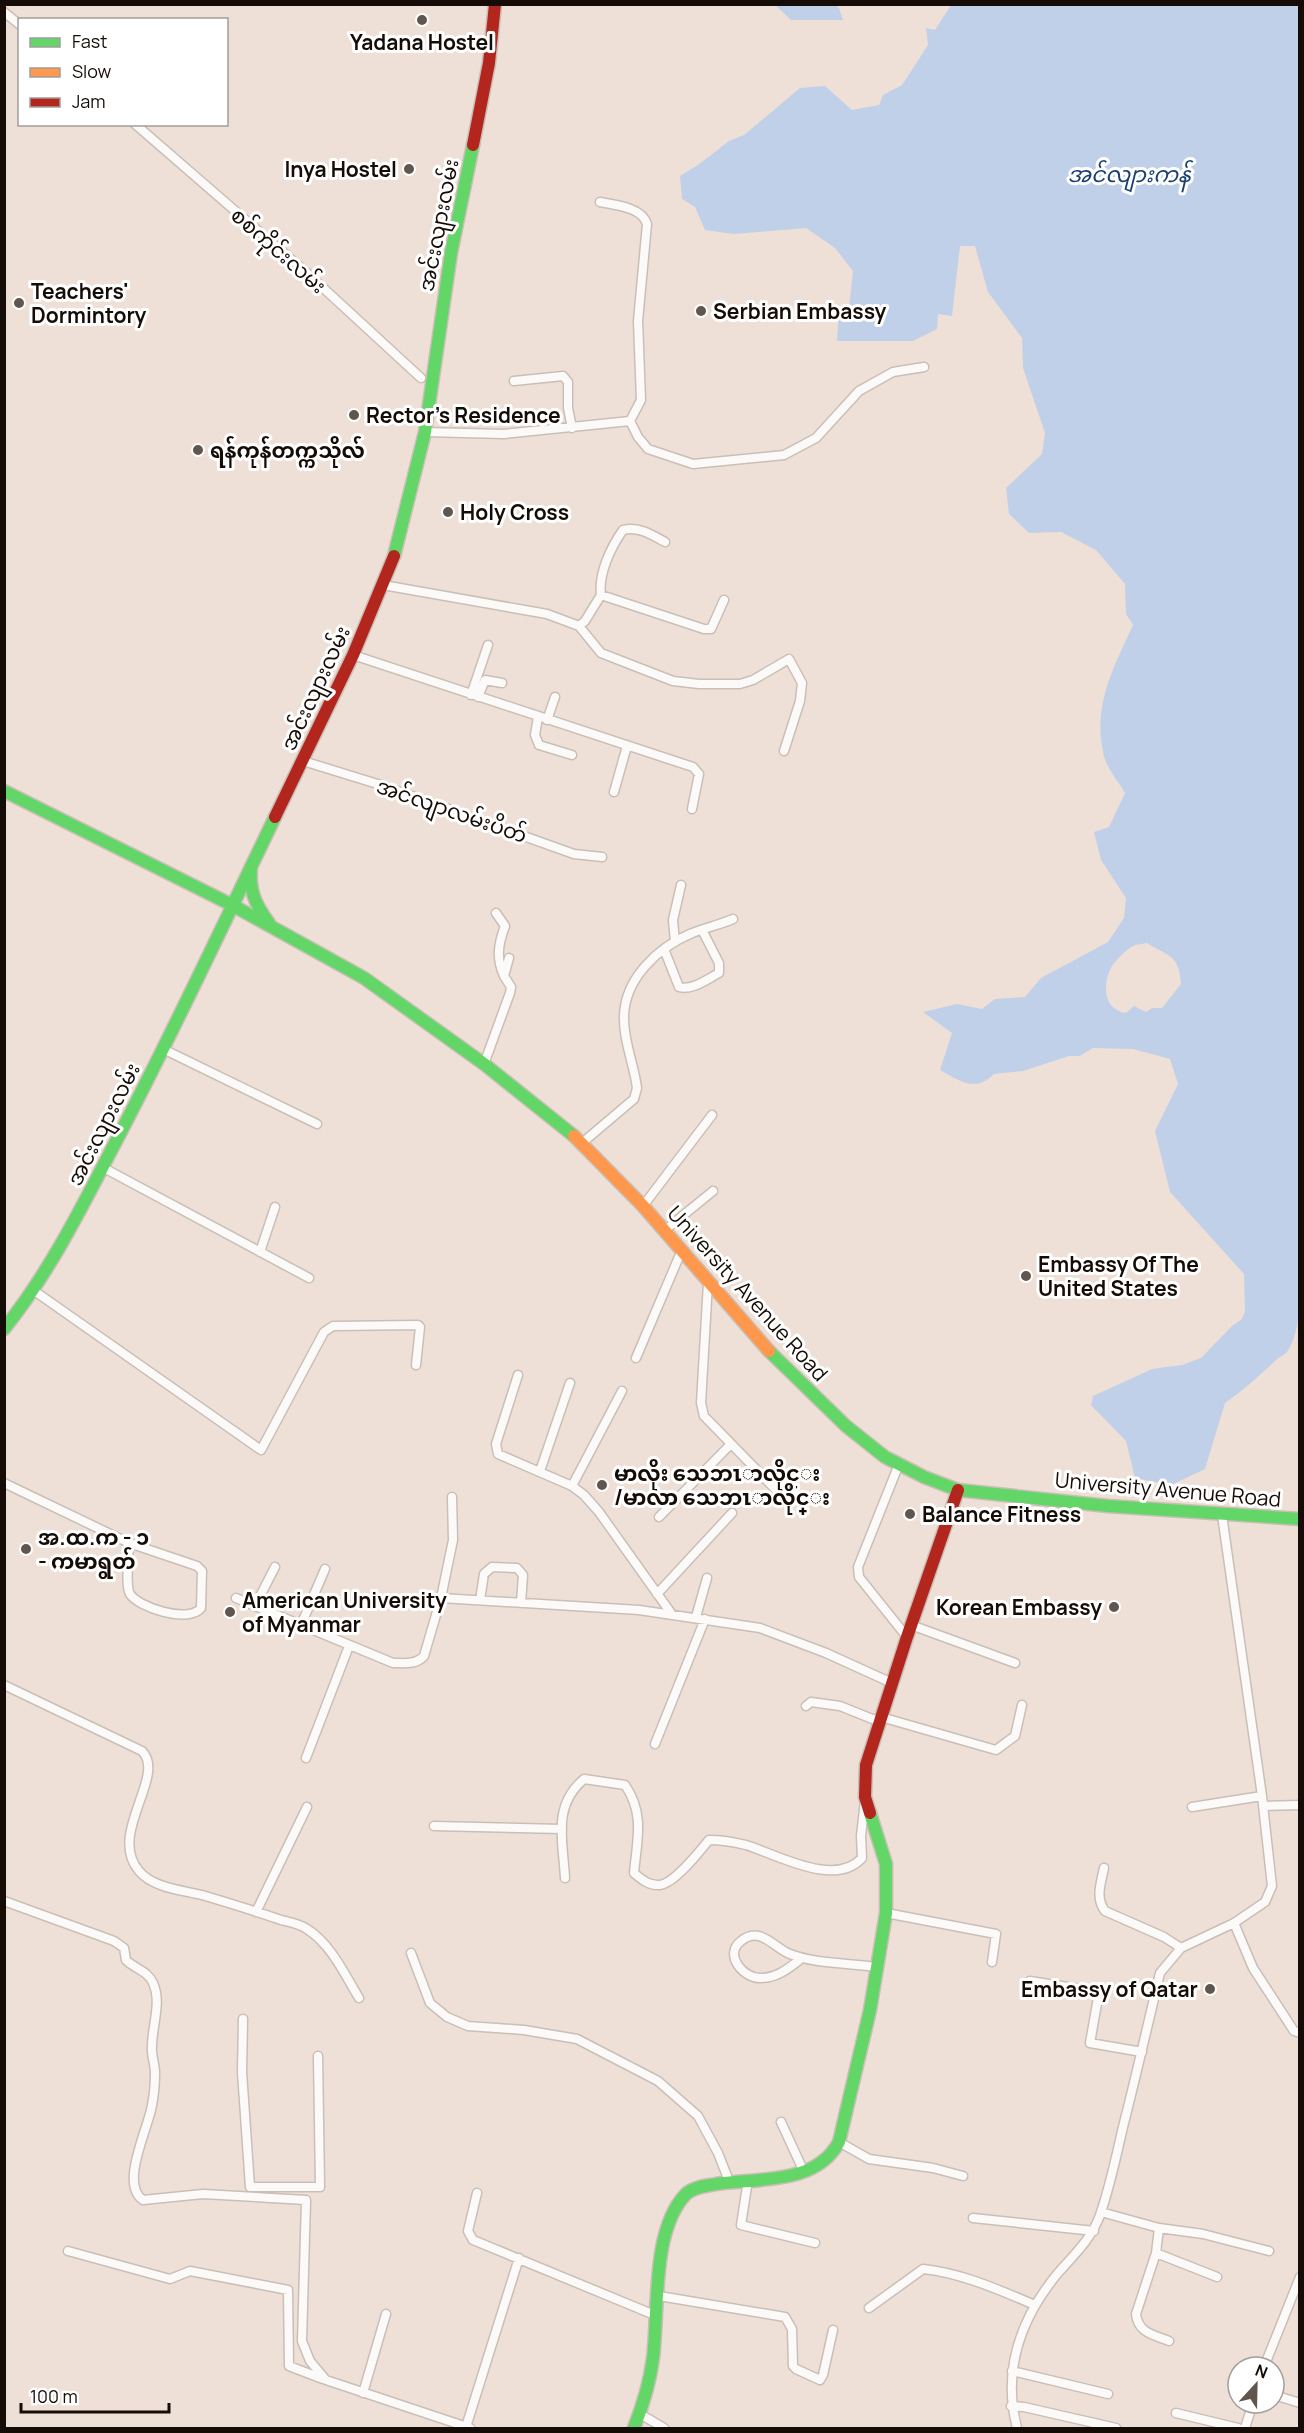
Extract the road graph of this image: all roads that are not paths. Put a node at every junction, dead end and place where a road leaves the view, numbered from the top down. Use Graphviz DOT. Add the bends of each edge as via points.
graph roads {
  1 [pos="495,4"];
  2 [pos="4,12"];
  3 [pos="18,23"];
  4 [pos="137,126"];
  5 [pos="600,202"];
  6 [pos="924,367"];
  7 [pos="421,378"];
  8 [pos="514,381"];
  9 [pos="630,421"];
  10 [pos="572,428"];
  11 [pos="425,432"];
  12 [pos="666,542"];
  13 [pos="382,585"];
  14 [pos="601,595"];
  15 [pos="724,600"];
  16 [pos="579,626"];
  17 [pos="488,645"];
  18 [pos="353,655"];
  19 [pos="502,683"];
  20 [pos="474,696"];
  21 [pos="555,697"];
  22 [pos="538,717"];
  23 [pos="547,720"];
  24 [pos="627,746"];
  25 [pos="784,751"];
  26 [pos="572,755"];
  27 [pos="303,761"];
  28 [pos="4,791"];
  29 [pos="614,792"];
  30 [pos="692,809"];
  31 [pos="602,857"];
  32 [pos="251,867"];
  33 [pos="681,885"];
  34 [pos="232,905"];
  35 [pos="496,913"];
  36 [pos="733,919"];
  37 [pos="272,927"];
  38 [pos="702,930"];
  39 [pos="675,942"];
  40 [pos="664,949"];
  41 [pos="509,958"];
  42 [pos="504,976"];
  43 [pos="164,1049"];
  44 [pos="484,1064"];
  45 [pos="712,1115"];
  46 [pos="317,1124"];
  47 [pos="582,1143"];
  48 [pos="102,1167"];
  49 [pos="713,1191"];
  50 [pos="643,1206"];
  51 [pos="275,1207"];
  52 [pos="664,1232"];
  53 [pos="260,1252"];
  54 [pos="681,1252"];
  55 [pos="309,1278"];
  56 [pos="708,1283"];
  57 [pos="33,1290"];
  58 [pos="4,1329"];
  59 [pos="636,1358"];
  60 [pos="416,1365"];
  61 [pos="518,1375"];
  62 [pos="570,1383"];
  63 [pos="622,1391"];
  64 [pos="730,1444"];
  65 [pos="899,1464"];
  66 [pos="540,1471"];
  67 [pos="4,1483"];
  68 [pos="572,1486"];
  69 [pos="958,1490"];
  70 [pos="452,1497"];
  71 [pos="784,1498"];
  72 [pos="732,1513"];
  73 [pos="1222,1515"];
  74 [pos="659,1517"];
  75 [pos="1299,1519"];
  76 [pos="129,1543"];
  77 [pos="274,1567"];
  78 [pos="325,1569"];
  79 [pos="707,1578"];
  80 [pos="657,1594"];
  81 [pos="236,1598"];
  82 [pos="441,1598"];
  83 [pos="480,1600"];
  84 [pos="521,1603"];
  85 [pos="255,1606"];
  86 [pos="671,1613"];
  87 [pos="700,1618"];
  88 [pos="911,1625"];
  89 [pos="301,1626"];
  90 [pos="907,1637"];
  91 [pos="349,1646"];
  92 [pos="1015,1663"];
  93 [pos="892,1683"];
  94 [pos="4,1685"];
  95 [pos="1022,1705"];
  96 [pos="806,1706"];
  97 [pos="881,1719"];
  98 [pos="655,1744"];
  99 [pos="306,1758"];
  100 [pos="865,1797"];
  101 [pos="1263,1801"];
  102 [pos="1299,1805"];
  103 [pos="307,1807"];
  104 [pos="1192,1807"];
  105 [pos="434,1826"];
  106 [pos="562,1829"];
  107 [pos="1104,1868"];
  108 [pos="565,1878"];
  109 [pos="4,1901"];
  110 [pos="256,1911"];
  111 [pos="886,1913"];
  112 [pos="1234,1923"];
  113 [pos="1181,1948"];
  114 [pos="411,1953"];
  115 [pos="802,1958"];
  116 [pos="992,1962"];
  117 [pos="878,1967"];
  118 [pos="1030,1981"];
  119 [pos="359,1998"];
  120 [pos="243,2019"];
  121 [pos="1299,2033"];
  122 [pos="1142,2052"];
  123 [pos="318,2056"];
  124 [pos="781,2122"];
  125 [pos="839,2142"];
  126 [pos="804,2172"];
  127 [pos="963,2176"];
  128 [pos="748,2180"];
  129 [pos="729,2181"];
  130 [pos="312,2188"];
  131 [pos="477,2193"];
  132 [pos="306,2200"];
  133 [pos="1101,2212"];
  134 [pos="973,2218"];
  135 [pos="1159,2228"];
  136 [pos="1094,2231"];
  137 [pos="815,2242"];
  138 [pos="68,2251"];
  139 [pos="1269,2251"];
  140 [pos="1155,2253"];
  141 [pos="519,2258"];
  142 [pos="1217,2277"];
  143 [pos="1299,2277"];
  144 [pos="659,2296"];
  145 [pos="1035,2305"];
  146 [pos="869,2308"];
  147 [pos="386,2314"];
  148 [pos="657,2316"];
  149 [pos="833,2330"];
  150 [pos="1169,2341"];
  151 [pos="1269,2355"];
  152 [pos="1012,2371"];
  153 [pos="326,2380"];
  154 [pos="363,2393"];
  155 [pos="1108,2394"];
  156 [pos="1011,2406"];
  157 [pos="1176,2413"];
  158 [pos="640,2414"];
  159 [pos="468,2428"];
  160 [pos="634,2428"];
  161 [pos="664,2428"];
  162 [pos="1017,2428"];
  163 [pos="1116,2428"];
  164 [pos="1238,2428"];
  1 -- 11 [label="main road, အင်းလျားလမ်း" via="489,63 451,253"];
  2 -- 3 [label="street"];
  4 -- 7 [label="street, စစ်ကိုင်းလမ်း"];
  5 -- 9 [label="street" via="637,212 646,224 638,321 641,400"];
  6 -- 9 [label="street" via="893,372 859,391 816,438 784,455 693,464 648,449"];
  8 -- 10 [label="street" via="563,376 568,381"];
  9 -- 10 [label="street"];
  10 -- 11 [label="street" via="504,434"];
  11 -- 13 [label="main road, အင်းလျားလမ်း" via="401,536"];
  12 -- 14 [label="street" via="642,530 623,530 606,565"];
  13 -- 16 [label="street" via="547,614"];
  13 -- 18 [label="main road, အင်းလျားလမ်း"];
  14 -- 15 [label="street" via="704,629 711,629"];
  14 -- 16 [label="street"];
  16 -- 25 [label="street" via="601,653 673,681 740,684 789,659 802,683"];
  17 -- 20 [label="street"];
  18 -- 20 [label="street"];
  18 -- 27 [label="main road, အင်းလျားလမ်း"];
  19 -- 20 [label="street" via="485,680"];
  20 -- 22 [label="street"];
  21 -- 23 [label="street"];
  22 -- 23 [label="street"];
  22 -- 26 [label="street" via="535,735 539,745"];
  23 -- 24 [label="street"];
  24 -- 29 [label="street"];
  24 -- 30 [label="street" via="693,767 699,774"];
  27 -- 31 [label="street, အင်လျာလမ်းပိတ်" via="574,854"];
  27 -- 32 [label="main road, အင်းလျားလမ်း"];
  28 -- 34 [label="main road, University Avenue Road"];
  32 -- 34 [label="main road, အင်းလျားလမ်း"];
  32 -- 37 [label="main road" via="251,898"];
  33 -- 39 [label="street" via="673,920"];
  34 -- 37 [label="main road, University Avenue Road"];
  34 -- 43 [label="main road, အင်းလျားလမ်း"];
  35 -- 42 [label="street" via="505,926 498,950"];
  36 -- 38 [label="street"];
  37 -- 44 [label="main road, University Avenue Road" via="364,978"];
  38 -- 39 [label="street"];
  38 -- 40 [label="street" via="719,963 719,973 693,986 679,987"];
  39 -- 40 [label="street"];
  40 -- 47 [label="street" via="639,972 629,992 624,1016 637,1088 634,1099"];
  41 -- 42 [label="street"];
  42 -- 44 [label="street" via="510,993"];
  43 -- 46 [label="street"];
  43 -- 48 [label="main road, အင်းလျားလမ်း"];
  44 -- 47 [label="main road, University Avenue Road"];
  45 -- 50 [label="street"];
  47 -- 50 [label="main road, University Avenue Road"];
  48 -- 53 [label="street"];
  48 -- 57 [label="main road, အင်းလျားလမ်း" via="64,1242"];
  49 -- 52 [label="street"];
  50 -- 52 [label="main road, University Avenue Road"];
  51 -- 53 [label="street"];
  52 -- 54 [label="main road, University Avenue Road"];
  53 -- 55 [label="street"];
  54 -- 56 [label="main road, University Avenue Road"];
  54 -- 59 [label="street"];
  56 -- 64 [label="street" via="702,1403 704,1416"];
  56 -- 65 [label="main road, University Avenue Road" via="759,1341 846,1426"];
  57 -- 58 [label="main road, အင်းလျားလမ်း"];
  57 -- 60 [label="street" via="261,1450 324,1332 333,1326 418,1325"];
  61 -- 66 [label="street" via="496,1450"];
  62 -- 66 [label="street"];
  63 -- 68 [label="street"];
  64 -- 71 [label="street"];
  64 -- 74 [label="street"];
  65 -- 69 [label="main road, University Avenue Road"];
  65 -- 90 [label="street" via="858,1567 859,1577"];
  66 -- 68 [label="street"];
  67 -- 76 [label="street"];
  68 -- 80 [label="street" via="599,1512"];
  69 -- 73 [label="main road, University Avenue Road"];
  69 -- 88 [label="main road"];
  70 -- 82 [label="street" via="453,1540"];
  72 -- 80 [label="street"];
  73 -- 75 [label="main road, University Avenue Road"];
  73 -- 101 [label="street"];
  76 -- 76 [label="street" via="197,1566 202,1571 199,1612 176,1615 133,1597 128,1590"];
  77 -- 85 [label="street"];
  78 -- 89 [label="street"];
  79 -- 87 [label="street"];
  80 -- 86 [label="street"];
  81 -- 85 [label="street"];
  82 -- 83 [label="street"];
  82 -- 91 [label="street" via="420,1660 393,1662"];
  83 -- 84 [label="street"];
  83 -- 84 [label="street" via="484,1574 492,1567 517,1568 523,1575"];
  84 -- 86 [label="street"];
  85 -- 89 [label="street"];
  86 -- 87 [label="street"];
  87 -- 93 [label="street" via="760,1628"];
  87 -- 98 [label="street"];
  88 -- 90 [label="main road"];
  88 -- 92 [label="street"];
  89 -- 91 [label="street"];
  90 -- 93 [label="main road"];
  91 -- 99 [label="street"];
  93 -- 97 [label="main road"];
  94 -- 110 [label="street" via="147,1755 150,1769 130,1842 130,1860 141,1874 161,1885"];
  95 -- 97 [label="street" via="1015,1736 996,1750"];
  96 -- 97 [label="street" via="811,1702 840,1706"];
  97 -- 100 [label="main road" via="866,1765"];
  100 -- 106 [label="street" via="862,1858 854,1866 835,1871 809,1867 726,1840 709,1840 671,1880 660,1885 646,1882 634,1873 639,1816 625,1785 615,1783 584,1779 571,1790 563,1808"];
  100 -- 111 [label="main road" via="886,1864"];
  101 -- 102 [label="street"];
  101 -- 104 [label="street"];
  101 -- 112 [label="street" via="1272,1886 1265,1902"];
  103 -- 110 [label="street"];
  105 -- 106 [label="street"];
  106 -- 108 [label="street"];
  107 -- 113 [label="street" via="1099,1904 1105,1911"];
  109 -- 132 [label="street" via="114,1941 124,1948 131,1966 149,1975 155,1985 157,2010 152,2048 156,2072 152,2107 136,2160 134,2187 138,2196 143,2200 203,2194"];
  110 -- 119 [label="street" via="306,1928 325,1944"];
  111 -- 116 [label="street" via="996,1934"];
  111 -- 117 [label="main road"];
  112 -- 113 [label="street"];
  112 -- 121 [label="street" via="1253,1968"];
  113 -- 122 [label="street" via="1160,1973"];
  114 -- 129 [label="street" via="430,2003 447,2017 468,2026 578,2039 658,2081 698,2116"];
  115 -- 115 [label="street" via="756,1935 741,1940 735,1948 739,1969 760,1978 776,1976"];
  115 -- 117 [label="street"];
  117 -- 125 [label="main road"];
  118 -- 122 [label="street" via="1099,1992 1090,2043"];
  120 -- 130 [label="street" via="242,2072 250,2187"];
  122 -- 133 [label="street"];
  123 -- 130 [label="street" via="320,2187"];
  124 -- 126 [label="street"];
  125 -- 126 [label="main road" via="829,2159"];
  125 -- 127 [label="street" via="869,2159"];
  126 -- 128 [label="main road"];
  128 -- 129 [label="main road"];
  128 -- 137 [label="street" via="741,2224"];
  129 -- 144 [label="main road" via="687,2193 672,2216 663,2242"];
  130 -- 132 [label="street" via="312,2196"];
  131 -- 141 [label="street" via="468,2231 473,2240"];
  132 -- 153 [label="street" via="302,2341 309,2361"];
  133 -- 135 [label="street"];
  133 -- 136 [label="street"];
  134 -- 136 [label="street"];
  135 -- 139 [label="street" via="1203,2234"];
  135 -- 140 [label="street"];
  136 -- 145 [label="street"];
  138 -- 153 [label="street" via="170,2279 190,2271 288,2290 289,2366"];
  140 -- 142 [label="street"];
  140 -- 150 [label="street" via="1136,2314 1137,2323 1144,2331"];
  141 -- 148 [label="street"];
  141 -- 159 [label="street"];
  143 -- 151 [label="street"];
  144 -- 148 [label="main road"];
  144 -- 149 [label="street" via="784,2317 792,2329 794,2366 820,2380"];
  145 -- 146 [label="street" via="971,2280 923,2269"];
  145 -- 152 [label="street" via="1018,2343"];
  147 -- 154 [label="street"];
  148 -- 158 [label="main road" via="653,2360"];
  152 -- 155 [label="street"];
  152 -- 156 [label="street"];
  153 -- 154 [label="street"];
  154 -- 159 [label="street"];
  156 -- 162 [label="street"];
  156 -- 163 [label="street"];
  157 -- 164 [label="street"];
  158 -- 160 [label="main road"];
  158 -- 161 [label="street"];
}
